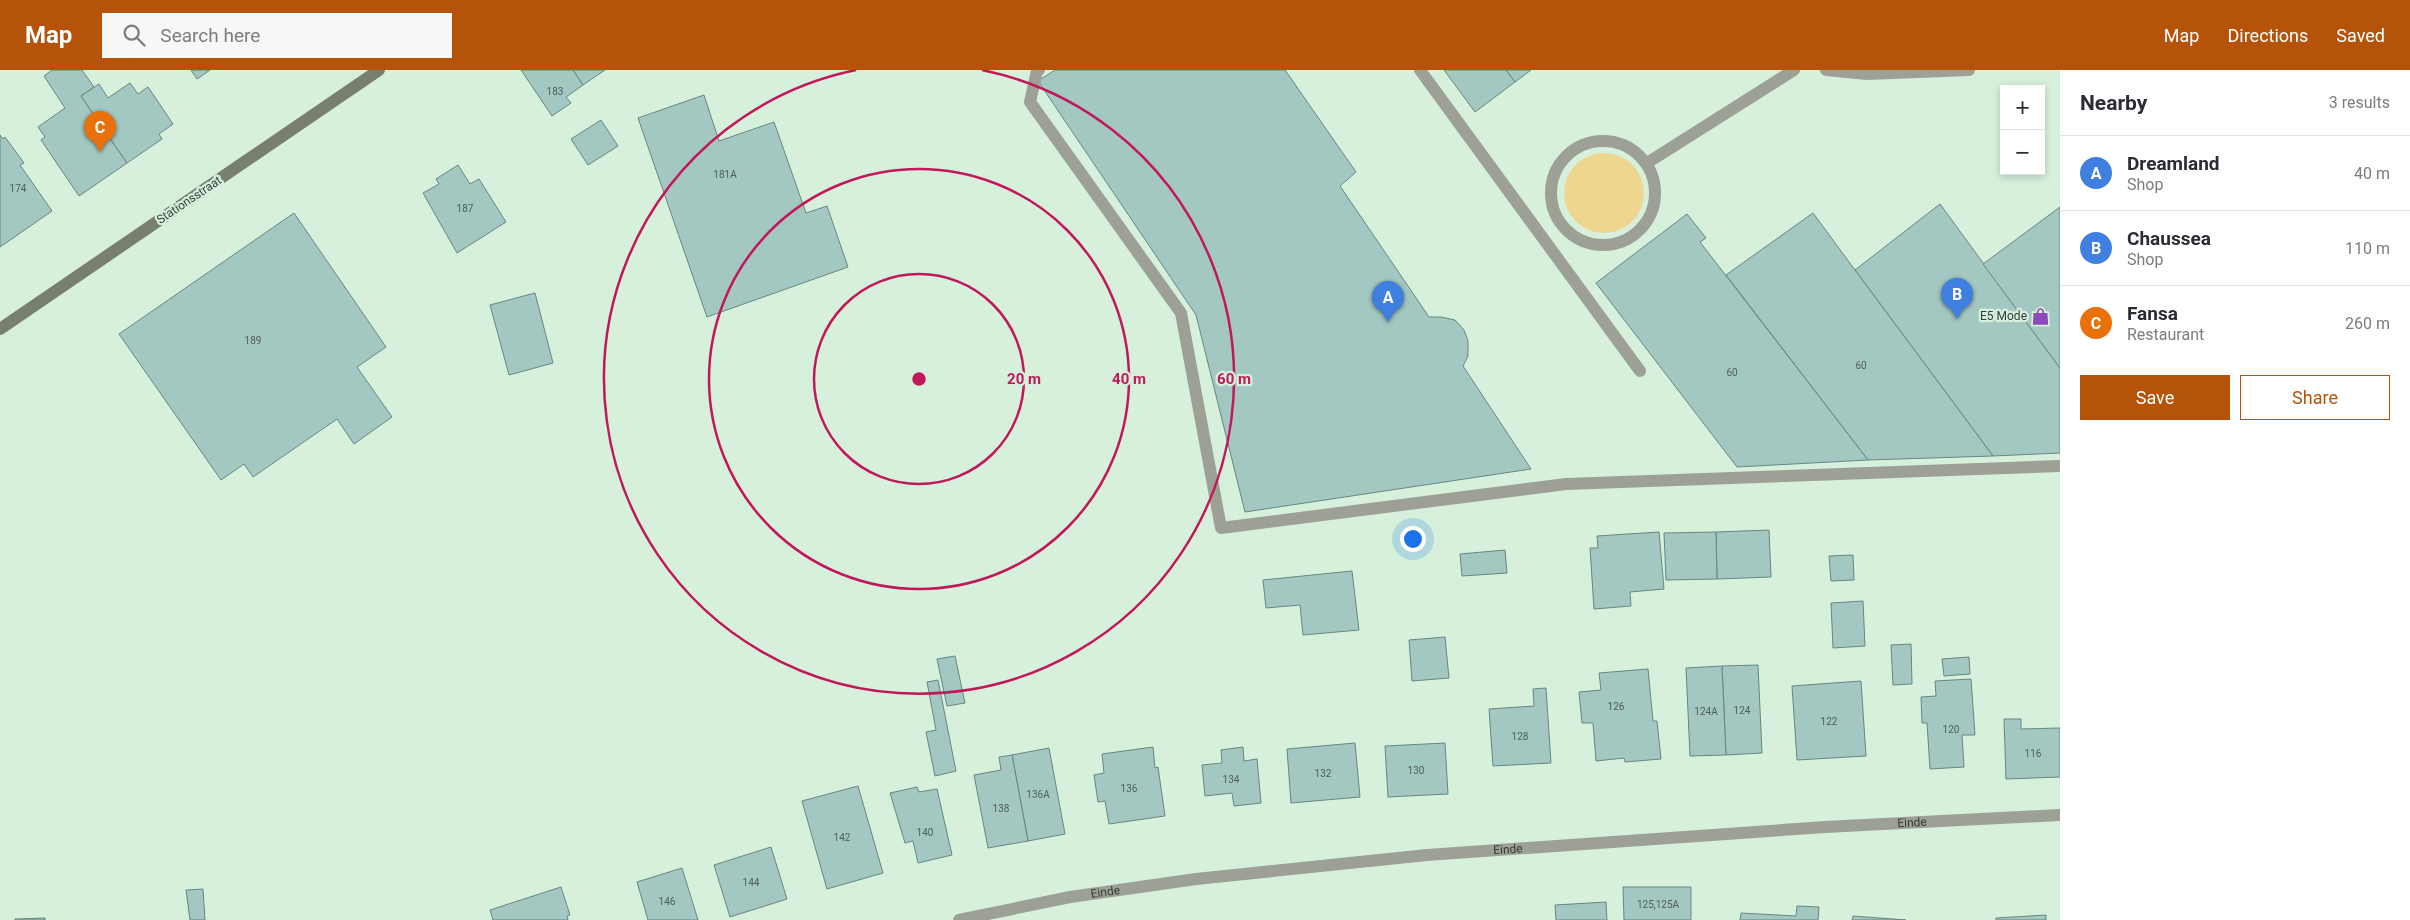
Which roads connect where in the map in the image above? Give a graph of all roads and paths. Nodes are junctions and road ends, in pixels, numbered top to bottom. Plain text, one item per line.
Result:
1 (379, 70) edge
2 (1039, 70) edge
3 (1420, 70) edge
4 (1794, 70) edge
5 (1826, 70) edge
6 (1969, 70) edge
7 (1646, 163) junction
8 (1558, 222) junction
9 (1540, 235) junction
10 (0, 329) edge
11 (1640, 371) dead end
12 (2060, 466) edge
13 (2060, 815) edge
14 (959, 920) edge

1 - 10 main road, Stationsstraat
2 - 12 street
3 - 9 street
4 - 7 street
5 - 6 street
7 - 8 street
7 - 8 street
8 - 9 street
9 - 11 street
13 - 14 street, Einde

